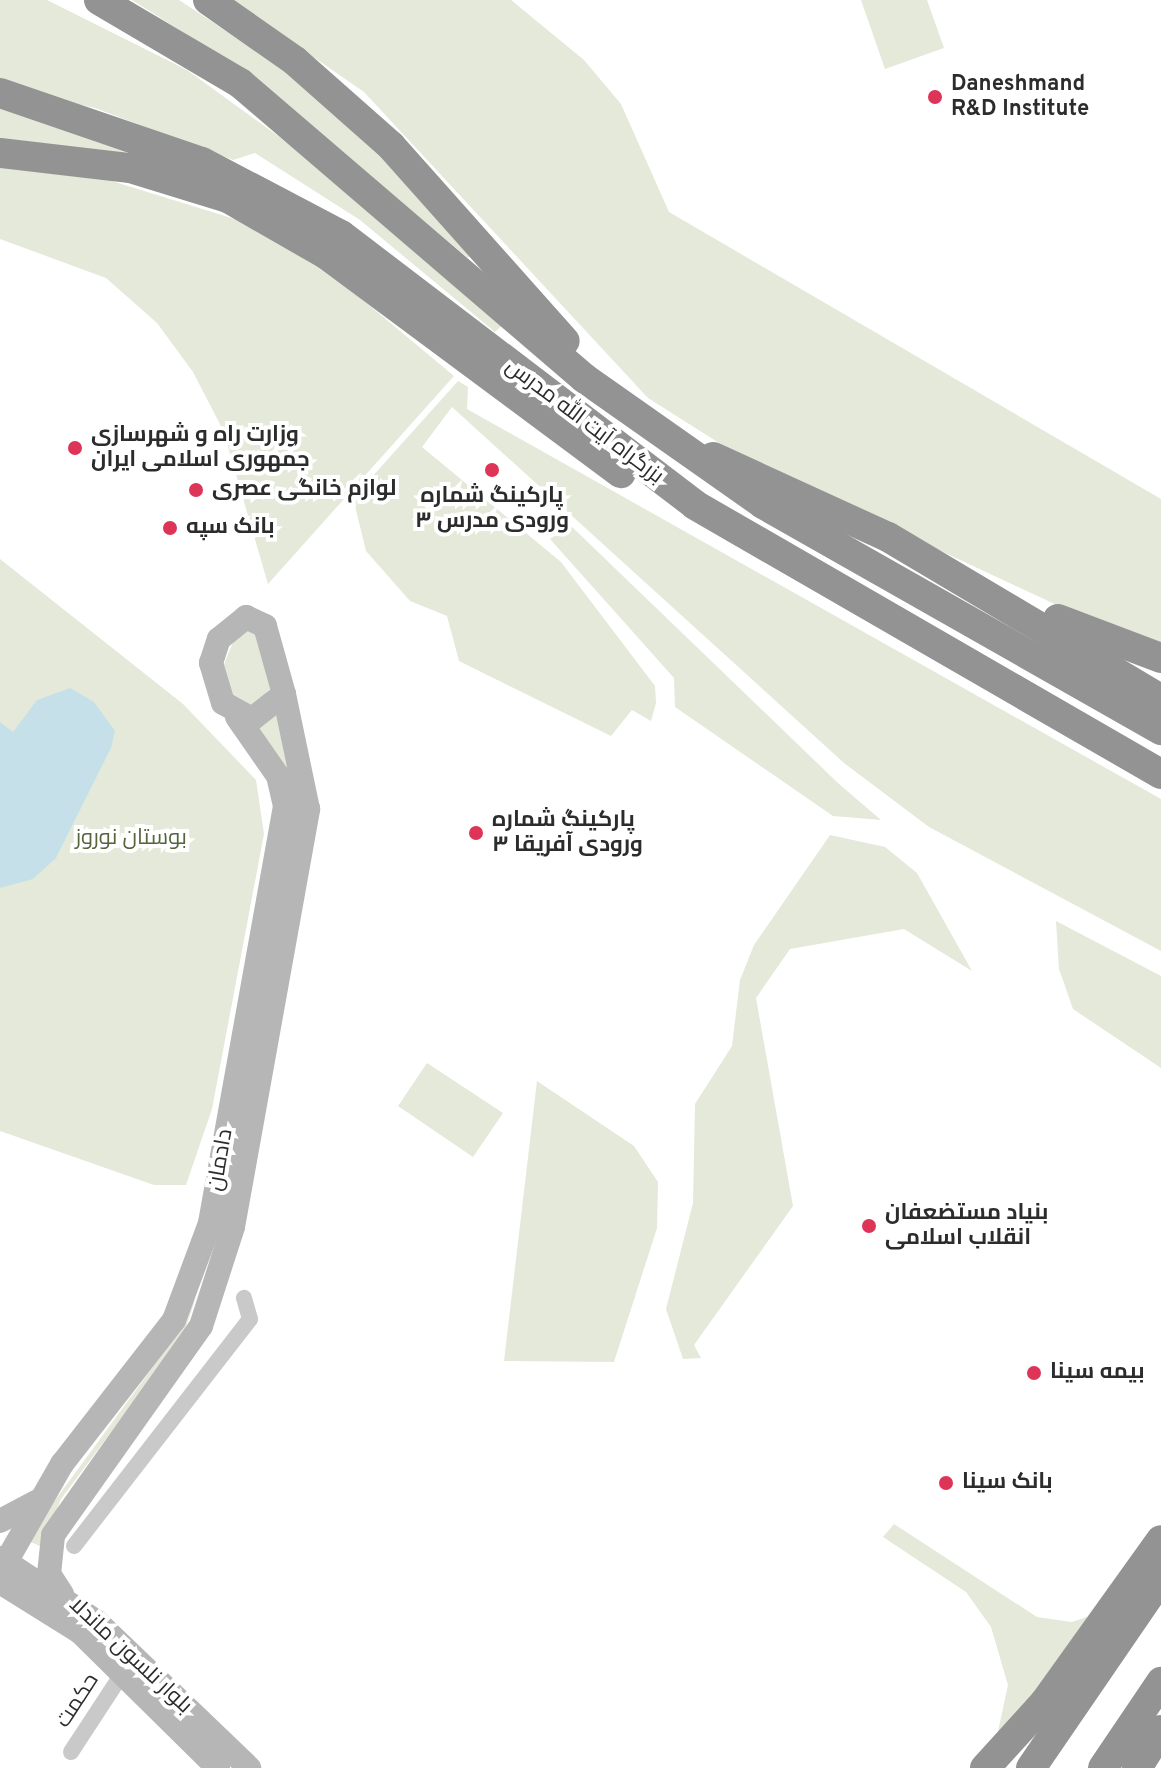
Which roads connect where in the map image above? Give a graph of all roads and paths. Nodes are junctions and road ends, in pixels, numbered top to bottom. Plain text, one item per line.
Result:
1 (99, 0) edge
2 (208, 0) edge
3 (0, 93) edge
4 (0, 153) edge
5 (622, 406) junction
6 (680, 446) junction
7 (695, 505) junction
8 (957, 577) junction
9 (1161, 658) edge
10 (284, 694) junction
11 (1161, 699) edge
12 (237, 717) junction
13 (1161, 730) edge
14 (1151, 768) edge
15 (1161, 784) edge
16 (211, 1258) junction
17 (244, 1298) dead end
18 (38, 1500) junction
19 (0, 1521) edge
20 (1161, 1540) edge
21 (74, 1546) dead end
22 (2, 1567) edge
23 (1161, 1578) edge
24 (62, 1594) junction
25 (1161, 1613) edge
26 (122, 1674) junction
27 (1161, 1682) edge
28 (1066, 1714) junction
29 (1161, 1730) edge
30 (71, 1752) dead end
31 (218, 1768) edge
32 (249, 1768) edge
33 (985, 1768) edge
34 (1020, 1768) edge
35 (1031, 1768) edge
36 (1055, 1768) edge
37 (1103, 1768) edge
38 (1137, 1768) edge

1 - 5 highway, بزرگراه آیت الله مدرس
2 - 5 highway
3 - 7 highway, بزرگراه آیت الله مدرس
4 - 7 highway
5 - 6 highway, بزرگراه آیت الله مدرس
6 - 8 highway
6 - 13 highway, بزرگراه آیت الله مدرس
7 - 14 highway, بزرگراه آیت الله مدرس
8 - 9 highway
8 - 11 highway
10 - 12 street
10 - 12 street
10 - 16 street, دادمان
12 - 16 street, دادمان
14 - 15 highway, بزرگراه آیت الله مدرس
16 - 18 street, دادمان
16 - 24 street, دادمان
17 - 21 street
18 - 19 street
18 - 22 street, دادمان
20 - 33 highway
22 - 24 street, بلوار نلسون ماندلا
22 - 26 street, بلوار نلسون ماندلا
23 - 28 highway
24 - 32 street, بلوار نلسون ماندلا
25 - 36 highway
26 - 30 street, حکمت
26 - 31 street, بلوار نلسون ماندلا
27 - 37 highway
28 - 34 highway
28 - 35 highway
29 - 38 highway

